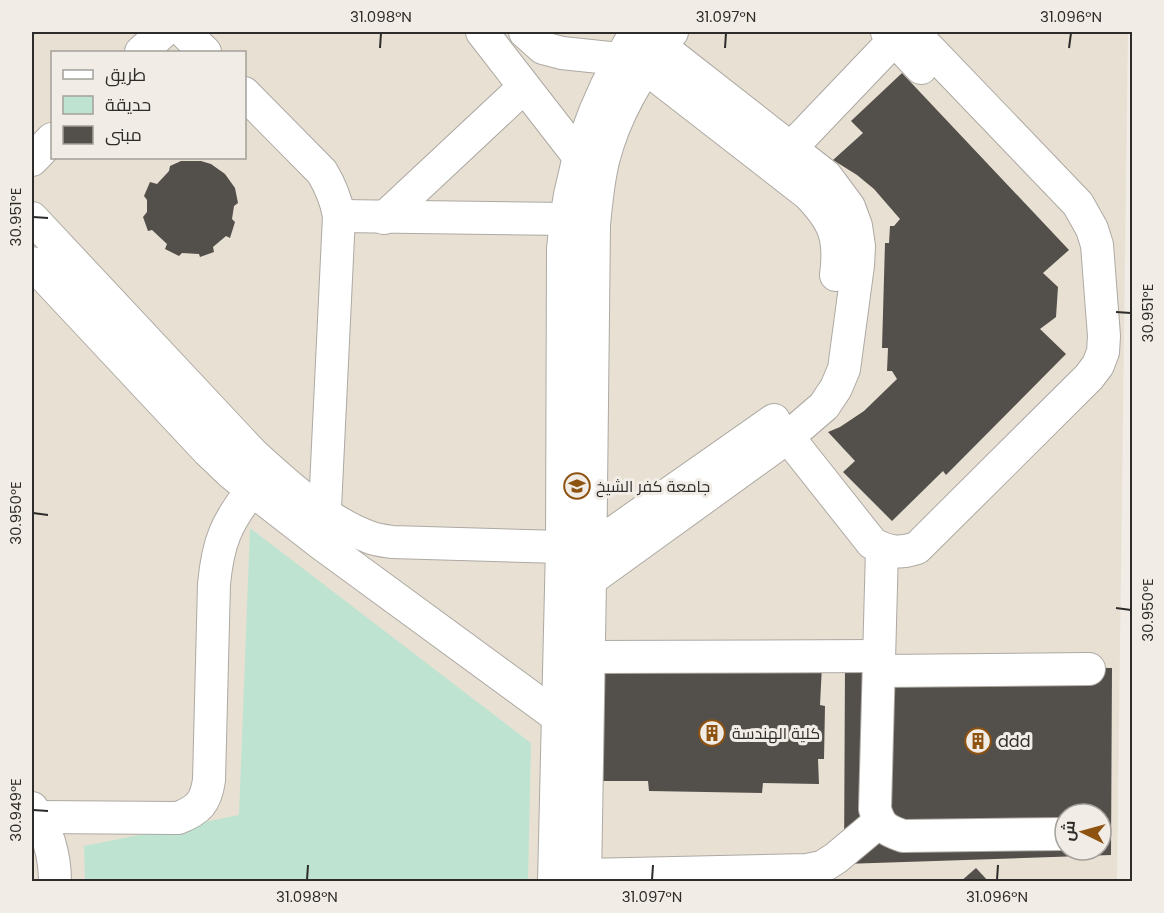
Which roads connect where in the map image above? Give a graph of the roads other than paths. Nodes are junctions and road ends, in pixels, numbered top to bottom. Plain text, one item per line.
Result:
1 (163, 32) edge
2 (184, 32) edge
3 (482, 32) edge
4 (525, 32) edge
5 (898, 34) edge
6 (646, 47) edge
7 (142, 51) edge
8 (204, 51) edge
9 (524, 87) junction
10 (246, 95) edge
11 (51, 140) edge
12 (790, 149) junction
13 (579, 157) junction
14 (32, 160) edge
15 (339, 216) junction
16 (32, 218) edge
17 (384, 218) junction
18 (565, 219) junction
19 (32, 263) edge
20 (788, 436) junction
21 (252, 490) junction
22 (325, 513) junction
23 (323, 545) junction
24 (576, 548) junction
25 (882, 549) junction
26 (590, 580) junction
27 (588, 657) junction
28 (879, 664) junction
29 (1089, 669) dead end
30 (558, 717) junction
31 (35, 813) edge
32 (879, 822) junction
33 (1053, 834) edge
34 (585, 878) edge
35 (55, 882) edge
36 (554, 882) edge

1 - 7 lane
2 - 8 lane
3 - 9 lane
4 - 6 lane
5 - 12 lane
5 - 25 lane
6 - 12 lane
6 - 13 lane
6 - 24 lane
6 - 24 lane
9 - 13 lane
9 - 17 lane
10 - 15 lane
11 - 14 lane
12 - 20 lane
13 - 18 lane
15 - 17 lane
15 - 22 lane
16 - 22 lane
17 - 18 lane
18 - 24 lane
19 - 21 lane
20 - 25 lane
20 - 26 lane
21 - 23 lane
21 - 31 lane
22 - 23 lane
22 - 24 lane
23 - 30 lane
24 - 26 lane
24 - 30 lane
25 - 28 lane
26 - 27 lane
27 - 28 lane
27 - 34 lane
28 - 29 lane
28 - 32 lane
30 - 36 lane
31 - 35 lane
32 - 33 lane
32 - 34 lane

